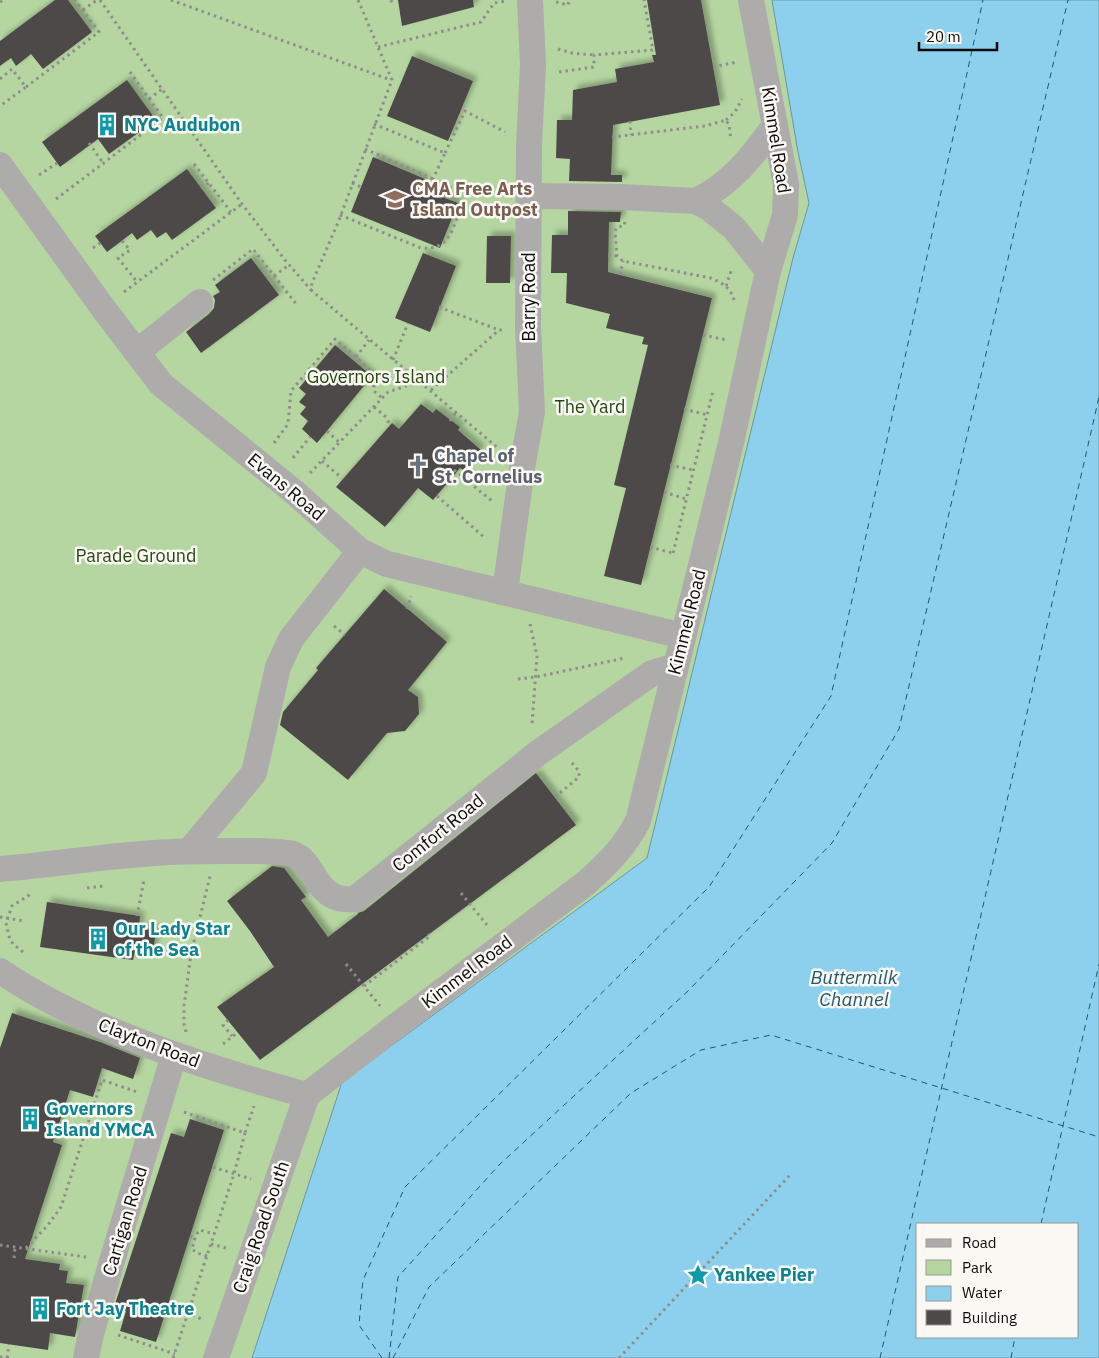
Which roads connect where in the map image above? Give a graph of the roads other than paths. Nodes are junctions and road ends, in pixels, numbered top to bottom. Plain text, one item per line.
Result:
1 (750, 0) edge
2 (542, 1) edge
3 (775, 125) junction
4 (0, 164) edge
5 (529, 196) junction
6 (696, 201) junction
7 (768, 271) junction
8 (200, 302) dead end
9 (137, 352) junction
10 (360, 551) junction
11 (517, 595) junction
12 (684, 636) junction
13 (676, 666) junction
14 (201, 851) junction
15 (0, 869) edge
16 (10, 978) edge
17 (185, 1059) junction
18 (307, 1096) junction
19 (86, 1358) edge
20 (216, 1358) edge

1 - 3 street, Kimmel Road
2 - 5 street, Barry Road
3 - 6 street
3 - 7 street, Kimmel Road
4 - 9 street, Evans Road
5 - 6 street
5 - 11 street, Barry Road
6 - 7 street
7 - 12 street, Kimmel Road
8 - 9 street
9 - 10 street, Evans Road
10 - 11 street, Evans Road
10 - 14 street
11 - 12 street, Evans Road
12 - 13 street, Kimmel Road
13 - 14 street, Comfort Road
13 - 18 street, Kimmel Road
14 - 15 street, Comfort Road
16 - 17 street, Clayton Road
17 - 18 street, Clayton Road
17 - 19 street, Cartigan Road
18 - 20 street, Craig Road South

